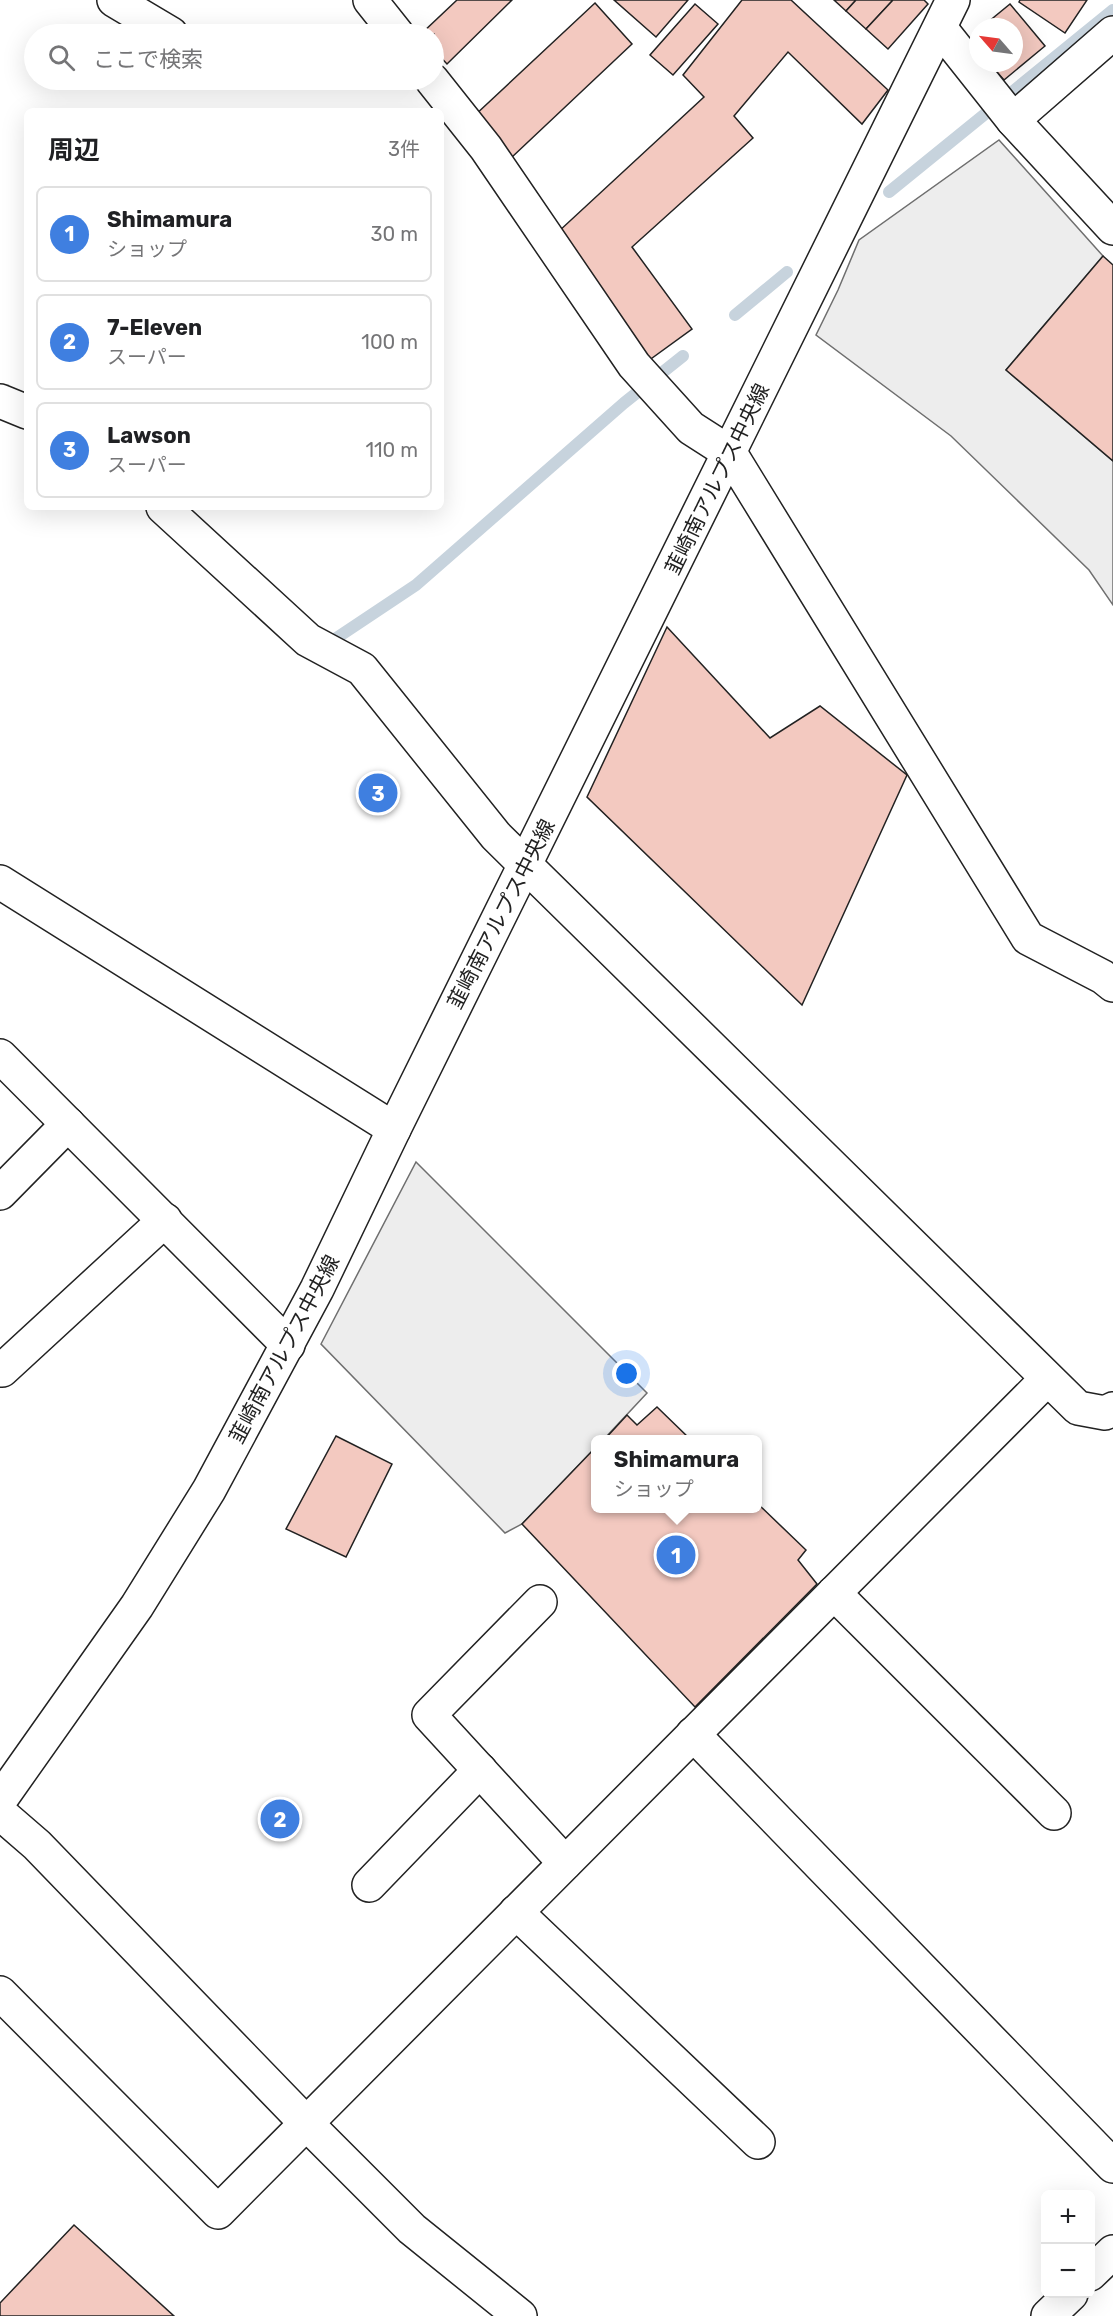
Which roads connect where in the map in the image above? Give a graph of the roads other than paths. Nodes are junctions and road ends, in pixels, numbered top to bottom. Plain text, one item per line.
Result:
1 (114, 0) edge
2 (370, 0) edge
3 (947, 14) edge
4 (154, 24) edge
5 (389, 24) edge
6 (1113, 33) edge
7 (440, 90) edge
8 (1004, 109) junction
9 (1113, 228) edge
10 (0, 401) edge
11 (24, 411) edge
12 (730, 453) junction
13 (166, 510) edge
14 (526, 866) junction
15 (0, 882) edge
16 (1113, 985) edge
17 (0, 1056) edge
18 (68, 1124) junction
19 (394, 1129) junction
20 (0, 1194) edge
21 (165, 1220) junction
22 (288, 1345) junction
23 (0, 1368) edge
24 (1047, 1378) junction
25 (1113, 1409) edge
26 (834, 1593) junction
27 (540, 1602) dead end
28 (693, 1734) junction
29 (480, 1770) junction
30 (0, 1800) edge
31 (0, 1813) edge
32 (1054, 1813) dead end
33 (565, 1863) junction
34 (369, 1885) dead end
35 (516, 1912) junction
36 (0, 1993) edge
37 (306, 2123) junction
38 (758, 2142) dead end
39 (1113, 2166) edge
40 (1113, 2252) edge
41 (1095, 2269) edge
42 (1067, 2298) edge
43 (520, 2316) edge
44 (1048, 2316) edge

1 - 4 street
2 - 5 street
3 - 8 street
3 - 12 street, 韮崎南アルプス中央線
6 - 8 street
7 - 12 street
8 - 9 street
10 - 11 street
12 - 14 street, 韮崎南アルプス中央線
12 - 16 street
13 - 14 street
14 - 19 street, 韮崎南アルプス中央線
14 - 24 street
15 - 19 street
17 - 18 street
18 - 20 street
18 - 21 street
19 - 22 street, 韮崎南アルプス中央線
21 - 22 street
21 - 23 street
22 - 30 street, 韮崎南アルプス中央線
24 - 25 street
24 - 26 street
26 - 28 street
26 - 32 street
27 - 29 street
28 - 33 street
28 - 39 street
29 - 33 street
29 - 34 street
31 - 37 street
33 - 35 street
35 - 37 street
35 - 38 street
36 - 37 street
37 - 43 street
40 - 41 street
42 - 44 street

